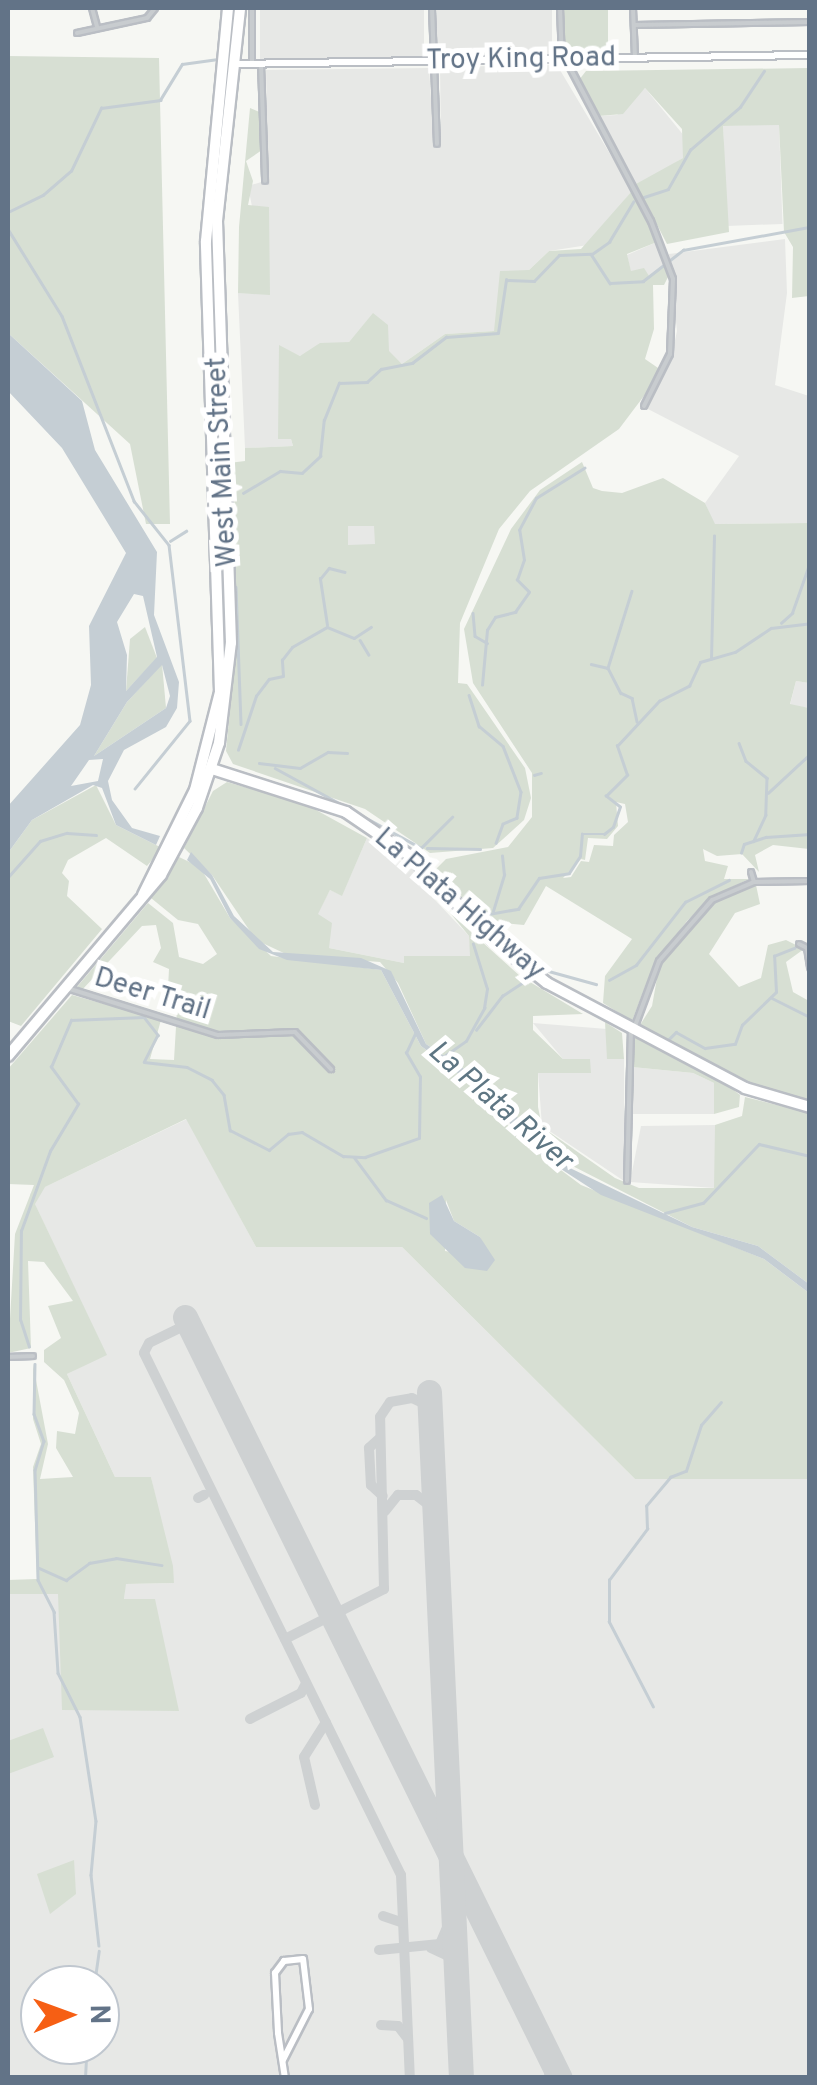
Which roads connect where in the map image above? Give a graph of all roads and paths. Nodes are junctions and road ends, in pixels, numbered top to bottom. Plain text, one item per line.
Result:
1 (92, 8) edge
2 (155, 8) edge
3 (228, 8) edge
4 (240, 8) edge
5 (252, 8) edge
6 (432, 8) edge
7 (560, 8) edge
8 (633, 8) edge
9 (810, 22) edge
10 (634, 25) junction
11 (97, 28) junction
12 (77, 33) dead end
13 (224, 49) junction
14 (810, 55) edge
15 (635, 58) junction
16 (564, 60) junction
17 (434, 62) junction
18 (233, 64) junction
19 (256, 64) junction
20 (218, 94) junction
21 (437, 144) dead end
22 (266, 181) dead end
23 (644, 406) dead end
24 (223, 703) junction
25 (212, 769) junction
26 (267, 783) junction
27 (192, 797) junction
28 (182, 839) junction
29 (751, 872) dead end
30 (789, 881) junction
31 (810, 881) edge
32 (754, 882) junction
33 (789, 892) dead end
34 (142, 896) junction
35 (799, 944) dead end
36 (810, 968) edge
37 (66, 986) junction
38 (632, 1029) junction
39 (8, 1056) edge
40 (331, 1069) dead end
41 (810, 1107) edge
42 (627, 1181) dead end
43 (33, 1356) dead end
44 (8, 1357) edge
45 (293, 2031) junction
46 (278, 2033) junction
47 (283, 2060) junction
48 (285, 2078) edge

1 - 11 street
2 - 11 street
3 - 13 highway, West Main Street
4 - 18 highway, West Main Street
5 - 19 street
6 - 17 street
7 - 16 street
8 - 10 street
9 - 10 street
10 - 15 street
11 - 12 street
13 - 18 highway
13 - 20 highway, West Main Street
14 - 15 main road, Troy King Road
15 - 16 main road, Troy King Road
16 - 17 main road, Troy King Road
16 - 23 street
17 - 19 main road, Troy King Road
17 - 21 street
18 - 19 main road, Troy King Road
18 - 20 highway
18 - 24 highway, West Main Street
19 - 22 street
20 - 24 highway, West Main Street
24 - 25 highway, West Main Street
24 - 26 highway
24 - 27 highway, West Main Street
25 - 26 highway, La Plata Highway
25 - 27 highway
25 - 28 highway, West Main Street
26 - 28 highway
26 - 38 highway, La Plata Highway
27 - 34 highway, West Main Street
28 - 34 highway, West Main Street
29 - 32 street
30 - 31 street
30 - 32 street
30 - 33 street
32 - 38 street
34 - 37 highway, West Main Street
35 - 36 street
37 - 39 highway, West Main Street
37 - 40 street, Deer Trail
38 - 41 highway, La Plata Highway
38 - 42 street
43 - 44 street
45 - 46 main road
45 - 46 main road
45 - 47 main road
46 - 47 main road
47 - 48 main road

